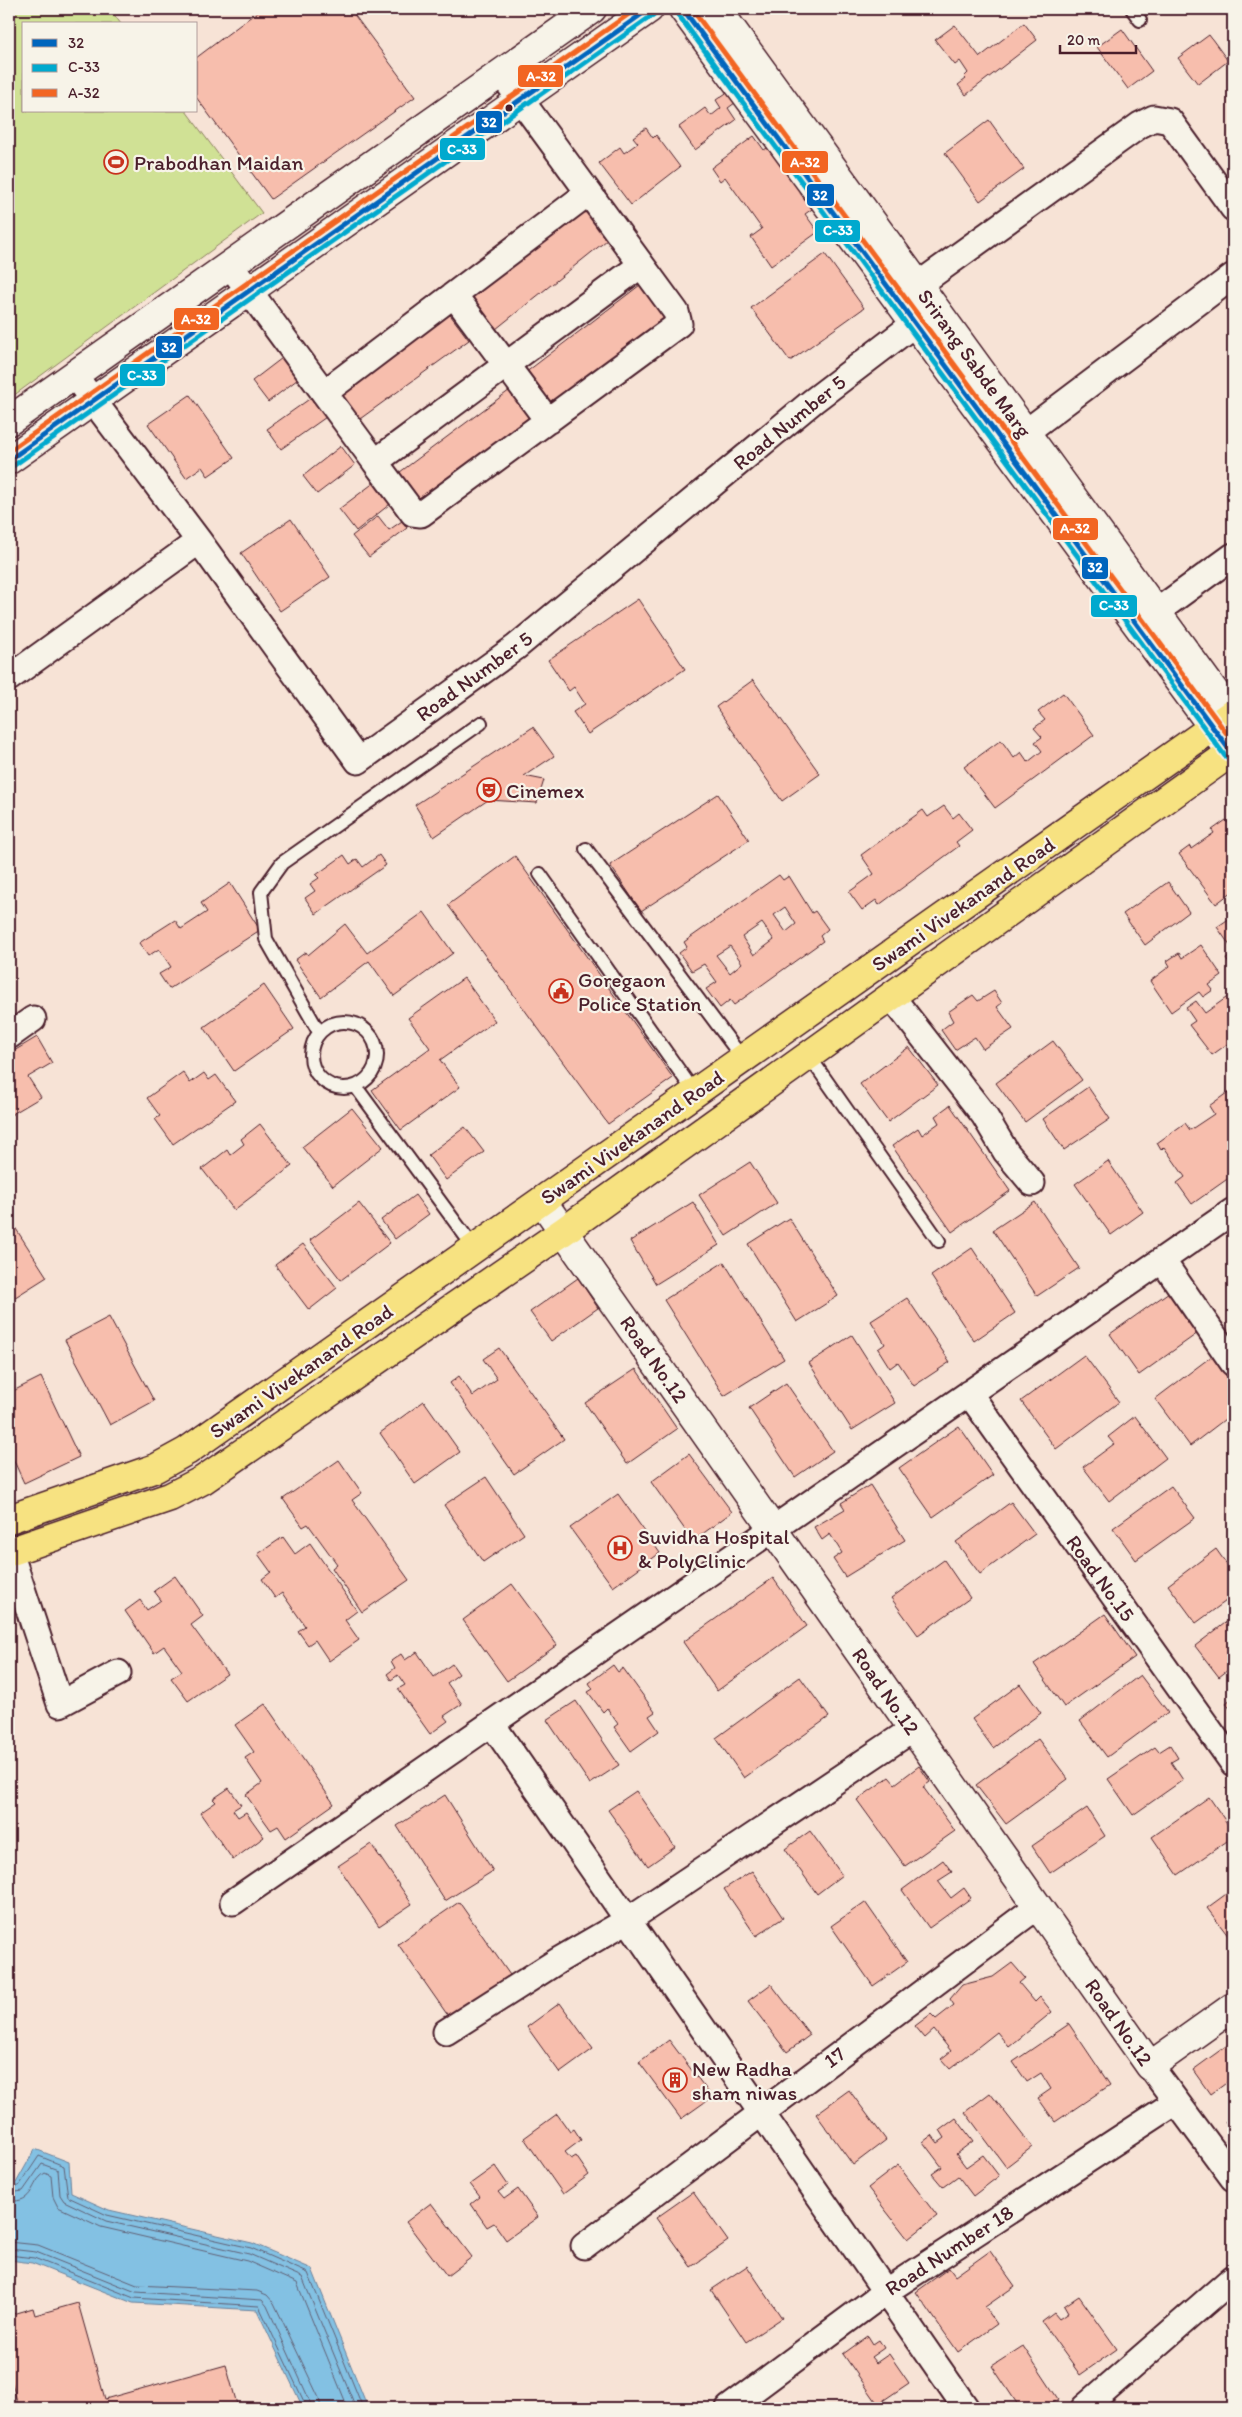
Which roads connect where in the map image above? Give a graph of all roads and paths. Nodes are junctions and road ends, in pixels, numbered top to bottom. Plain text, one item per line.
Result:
1 (593, 9) edge
2 (649, 9) edge
3 (683, 9) edge
4 (717, 9) edge
5 (1132, 9) edge
6 (1140, 20) dead end
7 (612, 35) junction
8 (501, 73) junction
9 (520, 100) junction
10 (588, 193) junction
11 (1233, 208) edge
12 (308, 210) junction
13 (326, 235) junction
14 (230, 265) junction
15 (641, 265) junction
16 (1233, 276) edge
17 (918, 285) junction
18 (248, 291) junction
19 (454, 295) junction
20 (925, 316) junction
21 (507, 365) junction
22 (74, 375) junction
23 (324, 394) junction
24 (92, 401) junction
25 (9, 421) edge
26 (548, 421) junction
27 (1026, 432) junction
28 (9, 460) edge
29 (375, 462) junction
30 (199, 541) junction
31 (1233, 556) edge
32 (1156, 612) junction
33 (9, 678) edge
34 (1228, 718) edge
35 (481, 723) dead end
36 (1232, 752) edge
37 (586, 849) dead end
38 (540, 874) dead end
39 (891, 996) junction
40 (33, 1019) dead end
41 (319, 1032) junction
42 (9, 1036) edge
43 (809, 1056) junction
44 (743, 1059) junction
45 (356, 1087) junction
46 (695, 1093) junction
47 (1032, 1183) dead end
48 (542, 1201) junction
49 (1233, 1211) edge
50 (564, 1231) junction
51 (939, 1241) dead end
52 (475, 1249) junction
53 (1162, 1260) junction
54 (1233, 1363) edge
55 (969, 1394) junction
56 (59, 1501) junction
57 (9, 1519) edge
58 (773, 1529) junction
59 (69, 1532) junction
60 (9, 1552) edge
61 (118, 1672) dead end
62 (492, 1724) junction
63 (913, 1729) junction
64 (1233, 1762) edge
65 (234, 1902) dead end
66 (1038, 1906) junction
67 (628, 1920) junction
68 (1233, 2007) edge
69 (446, 2032) dead end
70 (1150, 2066) junction
71 (1176, 2102) junction
72 (760, 2112) junction
73 (1233, 2178) edge
74 (584, 2246) dead end
75 (1233, 2278) edge
76 (885, 2292) junction
77 (729, 2408) edge
78 (966, 2408) edge
79 (1084, 2408) edge

1 - 7 street
1 - 8 street
2 - 7 street
3 - 20 street, Srirang Sabde Marg
4 - 17 street, Srirang Sabde Marg
5 - 6 lane
7 - 9 street
8 - 9 street
8 - 12 street
9 - 10 street
9 - 13 street
10 - 15 street
10 - 19 street
11 - 17 street
12 - 13 street
12 - 14 street
13 - 18 street
14 - 18 street
14 - 22 street
15 - 21 street
15 - 26 street
16 - 27 street
17 - 20 street, Srirang Sabde Marg
18 - 23 street
18 - 24 street
19 - 21 street
19 - 23 street
20 - 27 street, Srirang Sabde Marg
20 - 30 street, Road Number 5
20 - 34 street, Srirang Sabde Marg
21 - 26 street
21 - 29 street
22 - 24 street, Road Number 5
22 - 25 street
23 - 29 street
24 - 28 street
24 - 30 street, Road Number 5
26 - 29 street
27 - 32 street, Srirang Sabde Marg
30 - 33 street
31 - 32 street
32 - 34 street, Srirang Sabde Marg
34 - 36 street, Srirang Sabde Marg
34 - 44 main road, Swami Vivekanand Road
35 - 41 lane
36 - 39 main road, Swami Vivekanand Road
37 - 44 lane
38 - 46 lane
39 - 43 main road, Swami Vivekanand Road
39 - 47 street
40 - 42 street
41 - 45 lane
41 - 45 lane
43 - 50 main road, Swami Vivekanand Road
43 - 51 lane
44 - 46 main road, Swami Vivekanand Road
45 - 52 lane
46 - 48 main road, Swami Vivekanand Road
48 - 50 street, Road No.12
48 - 52 main road, Swami Vivekanand Road
49 - 53 street
50 - 58 street, Road No.12
50 - 59 main road, Swami Vivekanand Road
52 - 56 main road, Swami Vivekanand Road
53 - 54 street
53 - 55 street
55 - 58 street
55 - 64 street, Road No.15
56 - 57 main road, Swami Vivekanand Road
56 - 59 main road
58 - 62 street
58 - 63 street, Road No.12
59 - 60 main road, Swami Vivekanand Road
60 - 61 street
62 - 65 street
62 - 67 street
63 - 66 street, Road No.12
63 - 67 street
66 - 70 street, Road No.12
66 - 72 street, 17
67 - 69 street
67 - 72 street
68 - 70 street
70 - 71 street, Road No.12
71 - 73 street, Road No.12
71 - 76 street, Road Number 18
72 - 74 street, 17
72 - 76 street
75 - 79 street
76 - 77 street, Road Number 18
76 - 78 street

